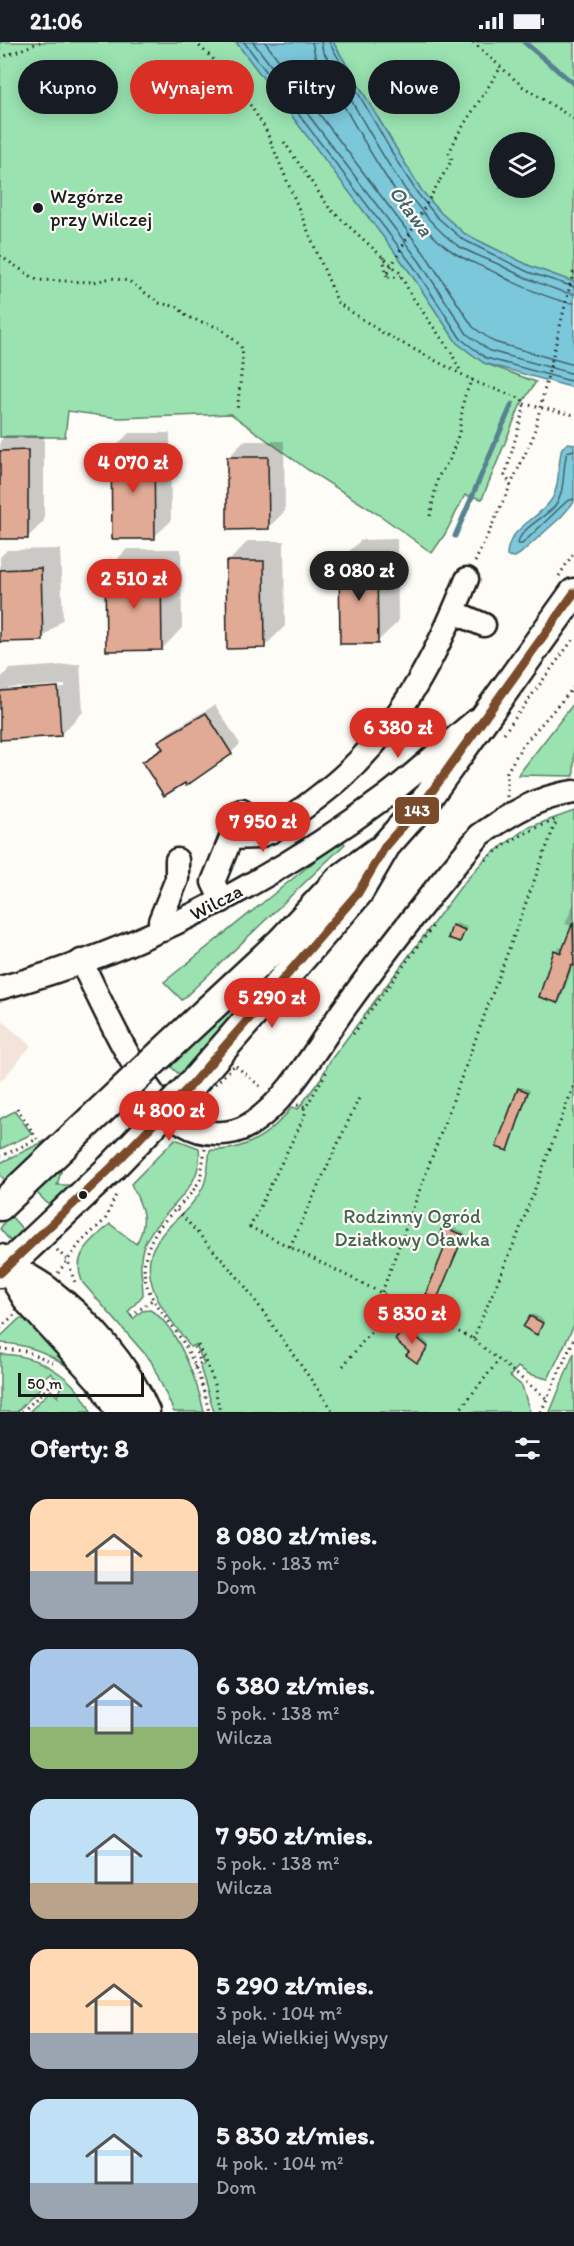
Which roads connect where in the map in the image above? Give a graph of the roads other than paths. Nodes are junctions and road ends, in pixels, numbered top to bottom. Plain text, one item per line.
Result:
1 (467, 579) road end
2 (565, 586) edge
3 (454, 612) junction
4 (484, 625) dead end
5 (493, 706) junction
6 (574, 792) edge
7 (242, 811) dead end
8 (231, 838) junction
9 (386, 845) junction
10 (177, 860) dead end
11 (222, 902) junction
12 (162, 930) junction
13 (81, 961) junction
14 (0, 988) edge
15 (0, 1206) edge
16 (2, 1266) edge
17 (120, 1412) edge
18 (145, 1412) edge

1 - 3 street
2 - 5 main road
3 - 4 street
3 - 8 street
5 - 9 main road
5 - 11 street, Wilcza
6 - 13 street
7 - 8 street
8 - 11 street
9 - 15 main road, bridge
9 - 16 main road, bridge
10 - 12 street
11 - 12 street, Wilcza
12 - 13 street, Wilcza
13 - 14 street, Wilcza
16 - 17 main road
16 - 18 main road

